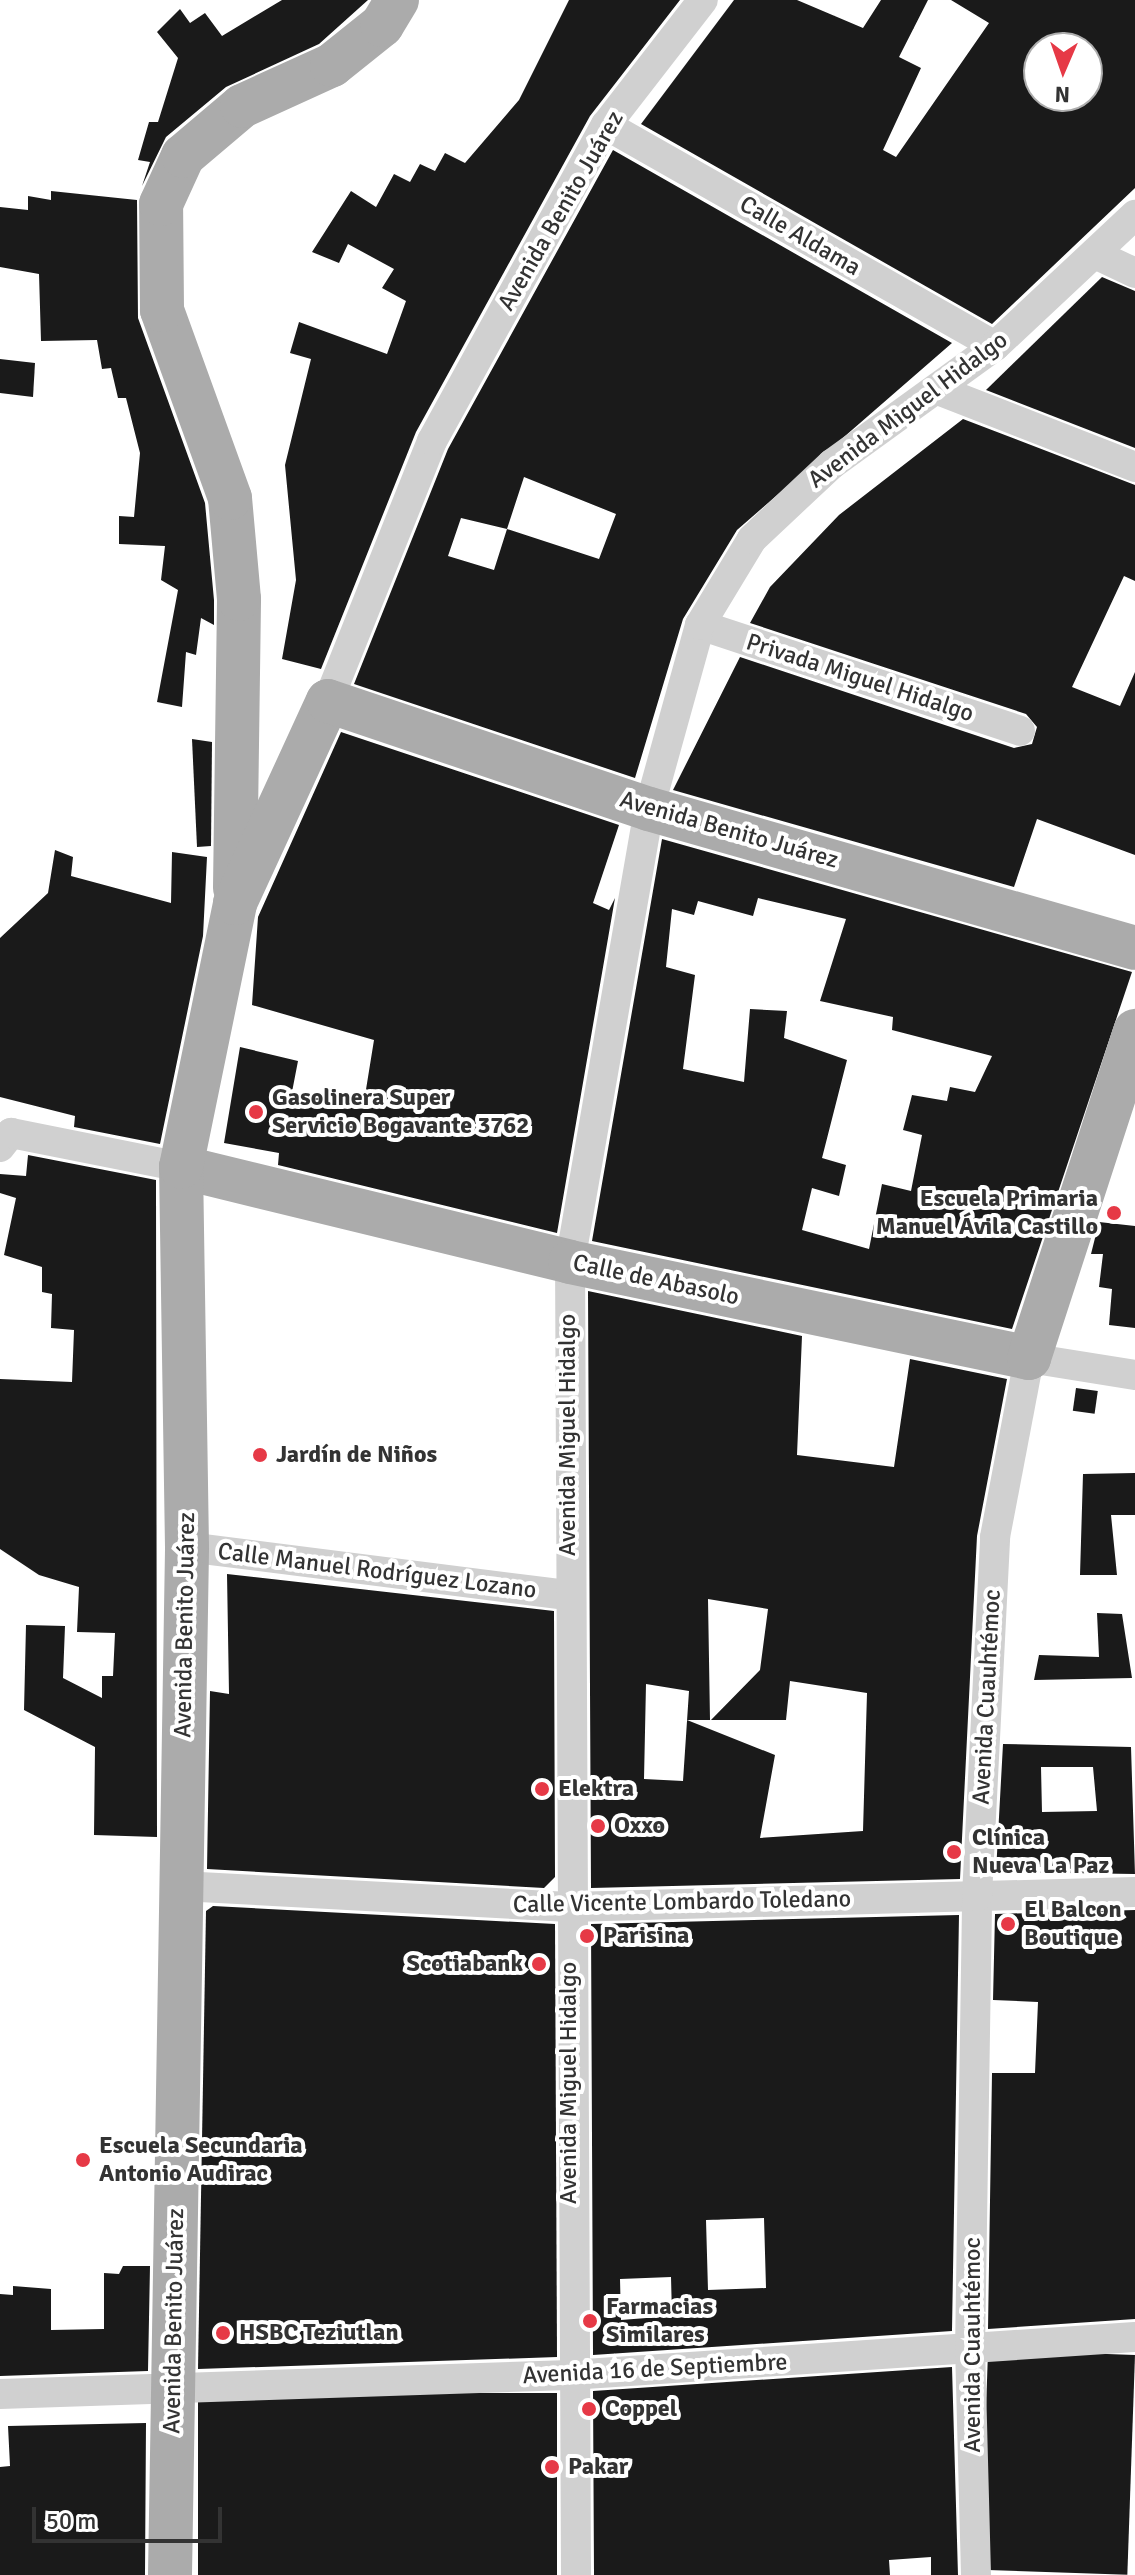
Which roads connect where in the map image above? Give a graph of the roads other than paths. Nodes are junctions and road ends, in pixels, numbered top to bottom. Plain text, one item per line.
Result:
1 (397, 0) edge
2 (703, 0) edge
3 (606, 125) junction
4 (1135, 215) edge
5 (1099, 252) junction
6 (1135, 266) edge
7 (1135, 273) edge
8 (995, 346) junction
9 (938, 390) junction
10 (1135, 467) edge
11 (700, 625) junction
12 (328, 701) junction
13 (1020, 731) dead end
14 (649, 809) junction
15 (235, 903) junction
16 (1135, 948) edge
17 (1135, 1031) edge
18 (0, 1147) edge
19 (181, 1167) junction
20 (570, 1262) junction
21 (1029, 1358) junction
22 (1135, 1375) edge
23 (187, 1547) junction
24 (567, 1595) junction
25 (181, 1886) junction
26 (1135, 1892) edge
27 (977, 1896) junction
28 (569, 1907) junction
29 (1135, 2337) edge
30 (970, 2351) junction
31 (570, 2375) junction
32 (173, 2383) junction
33 (0, 2394) edge
34 (170, 2575) edge
35 (576, 2575) edge
36 (976, 2575) edge

1 - 15 main road
2 - 3 street, Avenida Benito Juárez
3 - 8 street, Calle Aldama
3 - 12 street, Avenida Benito Juárez
4 - 5 street, Avenida Miguel Hidalgo
5 - 6 street
5 - 7 street
5 - 8 street, Avenida Miguel Hidalgo
8 - 9 street, Avenida Miguel Hidalgo
9 - 10 street
9 - 11 street, Avenida Miguel Hidalgo
11 - 13 street, Privada Miguel Hidalgo
11 - 14 street, Avenida Miguel Hidalgo
12 - 14 main road, Avenida Benito Juárez
12 - 15 main road, Avenida Benito Juárez
14 - 16 main road, Avenida Benito Juárez
14 - 20 street, Avenida Miguel Hidalgo
15 - 19 main road, Avenida Benito Juárez
17 - 21 main road, Avenida Cuauhtémoc
18 - 19 street
19 - 20 main road, Calle de Abasolo
19 - 23 main road, Avenida Benito Juárez
20 - 21 main road, Calle de Abasolo
20 - 24 street, Avenida Miguel Hidalgo
21 - 22 street, Calle de Abasolo
21 - 27 street, Avenida Cuauhtémoc
23 - 24 street, Calle Manuel Rodríguez Lozano
23 - 25 main road, Avenida Benito Juárez
24 - 28 street, Avenida Miguel Hidalgo
25 - 28 street, Calle Vicente Lombardo Toledano
25 - 32 main road, Avenida Benito Juárez
26 - 27 street, Calle Vicente Lombardo Toledano
27 - 28 street, Calle Vicente Lombardo Toledano
27 - 30 street, Avenida Cuauhtémoc
28 - 31 street, Avenida Miguel Hidalgo
29 - 30 street, Avenida 16 de Septiembre
30 - 31 street, Avenida 16 de Septiembre
30 - 36 street, Avenida Cuauhtémoc
31 - 32 street, Avenida 16 de Septiembre
31 - 35 street, Avenida Miguel Hidalgo
32 - 33 street, Avenida 16 de Septiembre
32 - 34 main road, Avenida Benito Juárez

